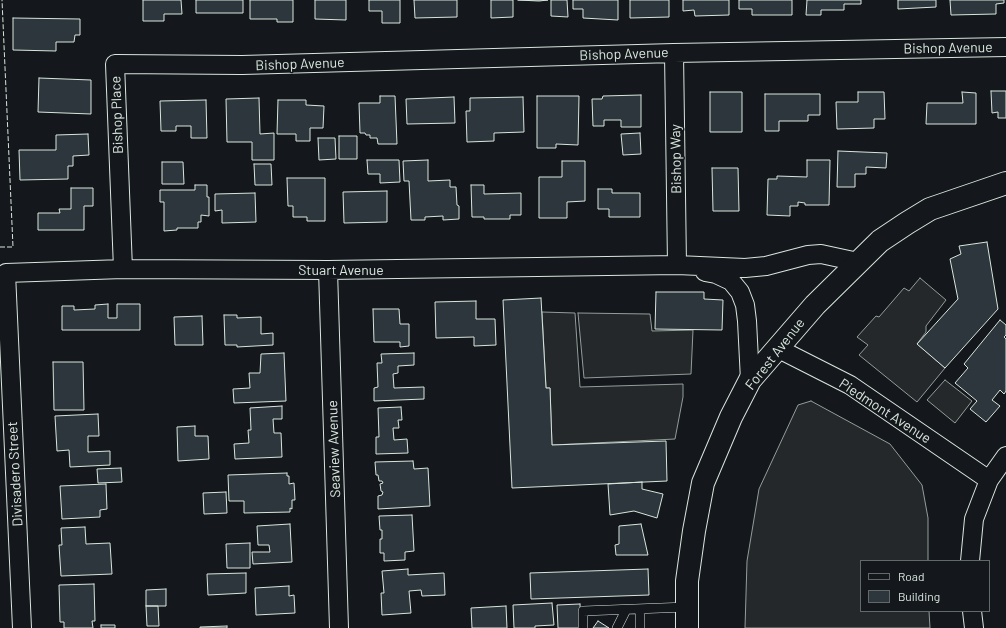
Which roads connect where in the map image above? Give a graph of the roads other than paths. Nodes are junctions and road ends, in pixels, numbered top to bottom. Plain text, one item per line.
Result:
1 (1006, 47) edge
2 (674, 53) junction
3 (242, 65) joint
4 (1006, 182) edge
5 (858, 262) junction
6 (677, 265) junction
7 (123, 269) junction
8 (328, 270) junction
9 (6, 273) joint
10 (777, 348) junction
11 (750, 380) junction
12 (1006, 456) edge
13 (989, 480) junction
14 (970, 560) edge
15 (640, 609) junction
16 (626, 610) junction
17 (972, 612) edge
18 (687, 618) edge
19 (22, 628) edge
20 (339, 628) edge
21 (583, 628) edge
22 (617, 628) edge
23 (640, 628) edge
24 (974, 628) edge

1 - 2 street, Bishop Avenue
2 - 3 street, Bishop Avenue
2 - 6 street, Bishop Way
3 - 7 street, Bishop Place
4 - 5 main road, Forest Avenue
5 - 6 street, Stuart Avenue
5 - 10 main road, Forest Avenue
6 - 8 street, Stuart Avenue
6 - 11 street, Stuart Avenue
7 - 8 street, Stuart Avenue
7 - 9 street, Stuart Avenue
8 - 20 street, Seaview Avenue
9 - 19 street, Divisadero Street
10 - 11 main road, Forest Avenue
10 - 13 street, Piedmont Avenue
11 - 18 main road, Forest Avenue
12 - 13 street
13 - 14 street
15 - 16 lane
15 - 18 lane
15 - 23 lane
16 - 21 lane
16 - 22 lane
17 - 24 street

